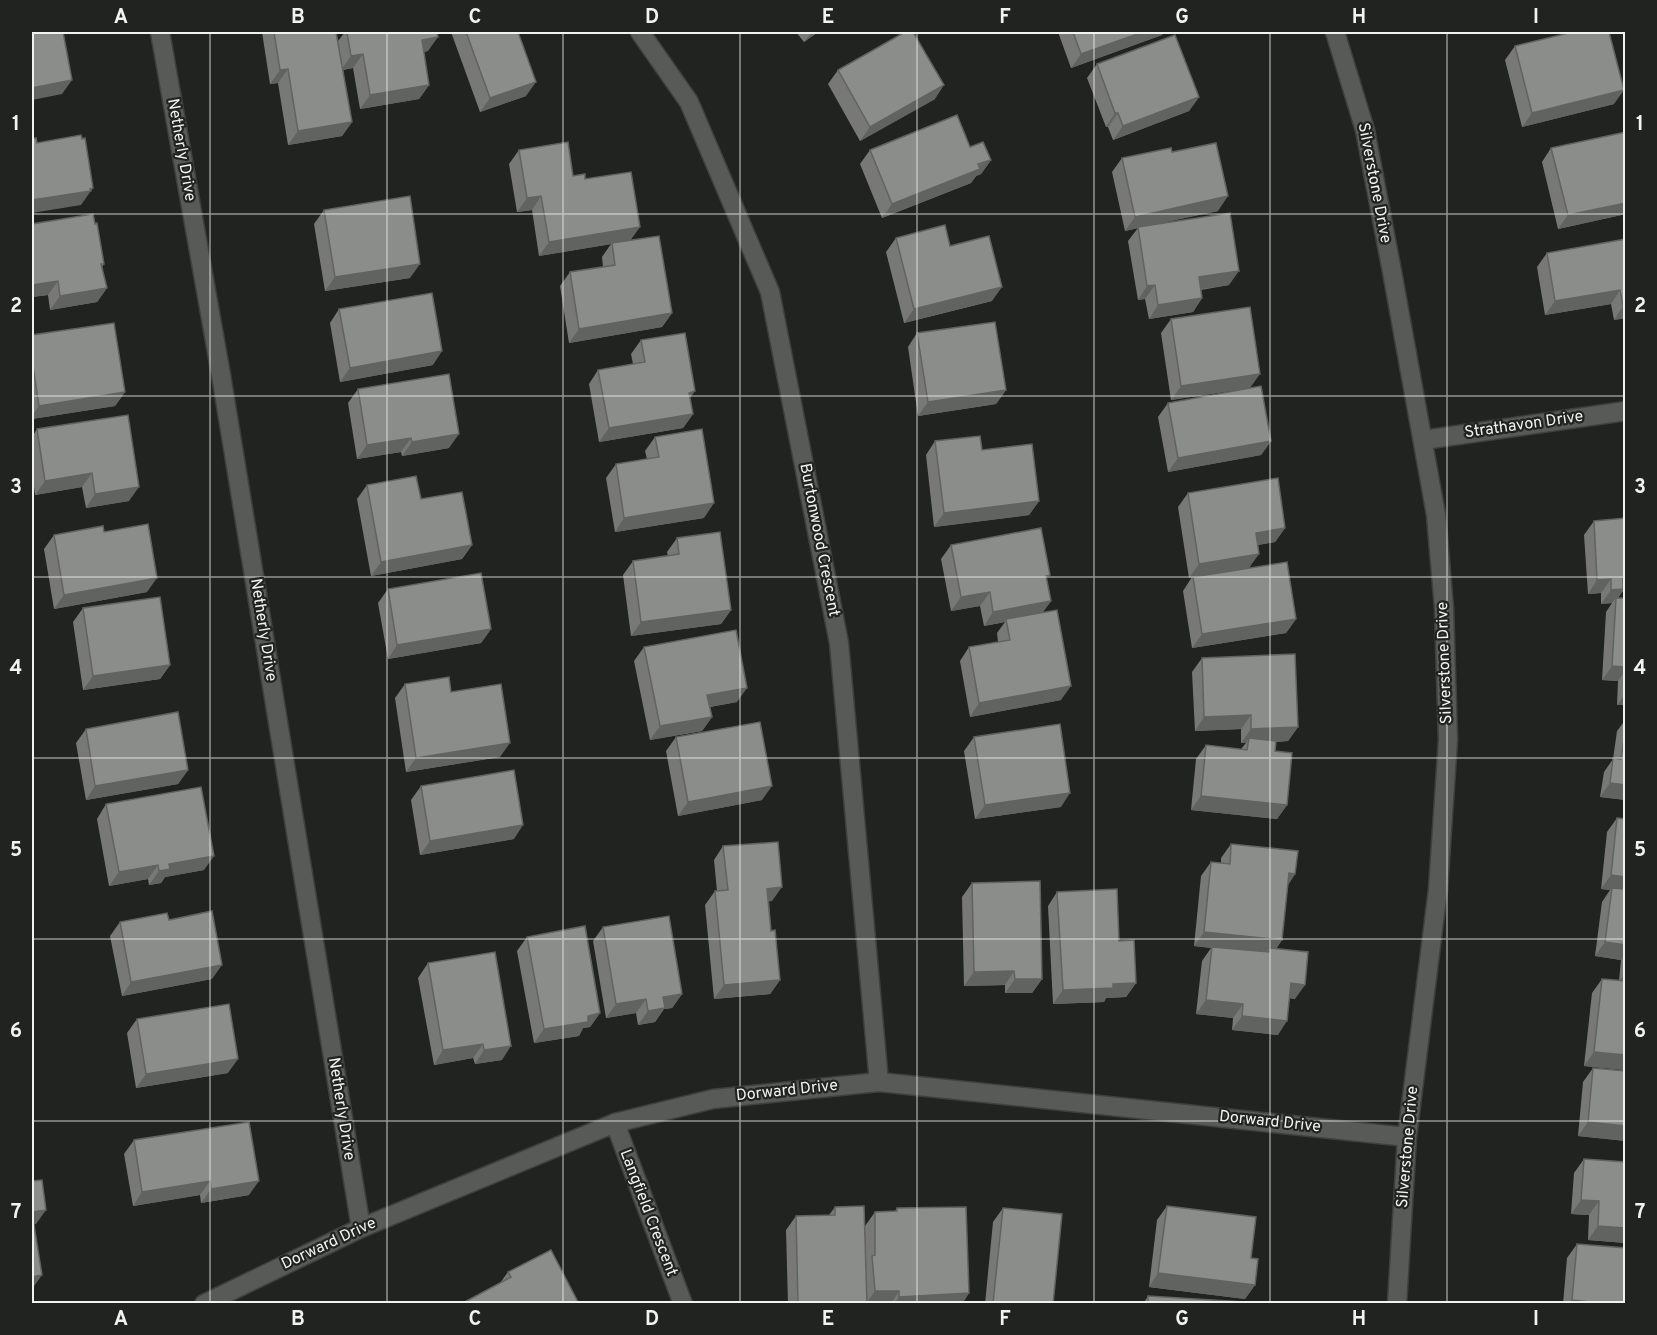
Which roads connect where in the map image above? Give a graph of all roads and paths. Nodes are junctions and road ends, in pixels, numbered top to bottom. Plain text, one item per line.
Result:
1 (160, 32) edge
2 (640, 32) edge
3 (1335, 32) edge
4 (1626, 411) edge
5 (1423, 440) junction
6 (879, 1082) junction
7 (615, 1123) junction
8 (1407, 1137) junction
9 (361, 1228) junction
10 (204, 1304) edge
11 (683, 1304) edge
12 (1397, 1304) edge

1 - 9 street, Netherly Drive
2 - 6 street, Burtonwood Crescent
3 - 5 street, Silverstone Drive
4 - 5 street, Strathavon Drive
5 - 8 street, Silverstone Drive
6 - 7 street, Dorward Drive
6 - 8 street, Dorward Drive
7 - 9 street, Dorward Drive
7 - 11 street, Langfield Crescent
8 - 12 street, Silverstone Drive
9 - 10 street, Dorward Drive

